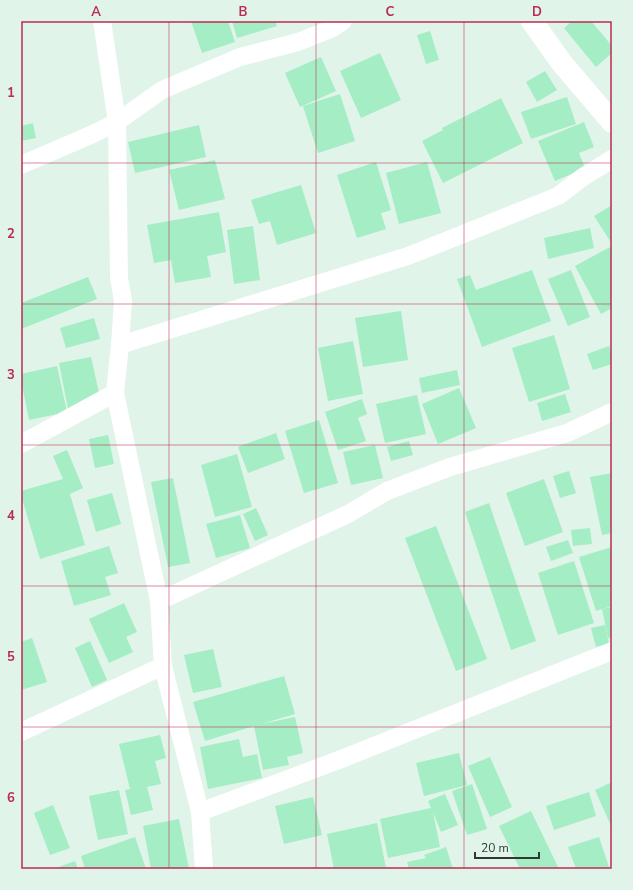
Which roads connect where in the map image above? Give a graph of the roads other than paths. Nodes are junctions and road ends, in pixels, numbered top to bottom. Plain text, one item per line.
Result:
1 (102, 21) edge
2 (343, 21) edge
3 (532, 21) edge
4 (117, 122) junction
5 (612, 122) edge
6 (612, 160) edge
7 (21, 165) edge
8 (120, 345) junction
9 (115, 393) junction
10 (612, 412) edge
11 (21, 444) edge
12 (159, 601) junction
13 (612, 651) edge
14 (163, 666) junction
15 (21, 732) edge
16 (200, 812) junction
17 (204, 869) edge

1 - 4 street
2 - 4 street
3 - 5 street
4 - 7 street
4 - 8 street
6 - 8 street
8 - 9 street
9 - 11 street
9 - 12 street
10 - 12 street
12 - 14 street
13 - 16 street
14 - 15 street
14 - 16 street
16 - 17 street

